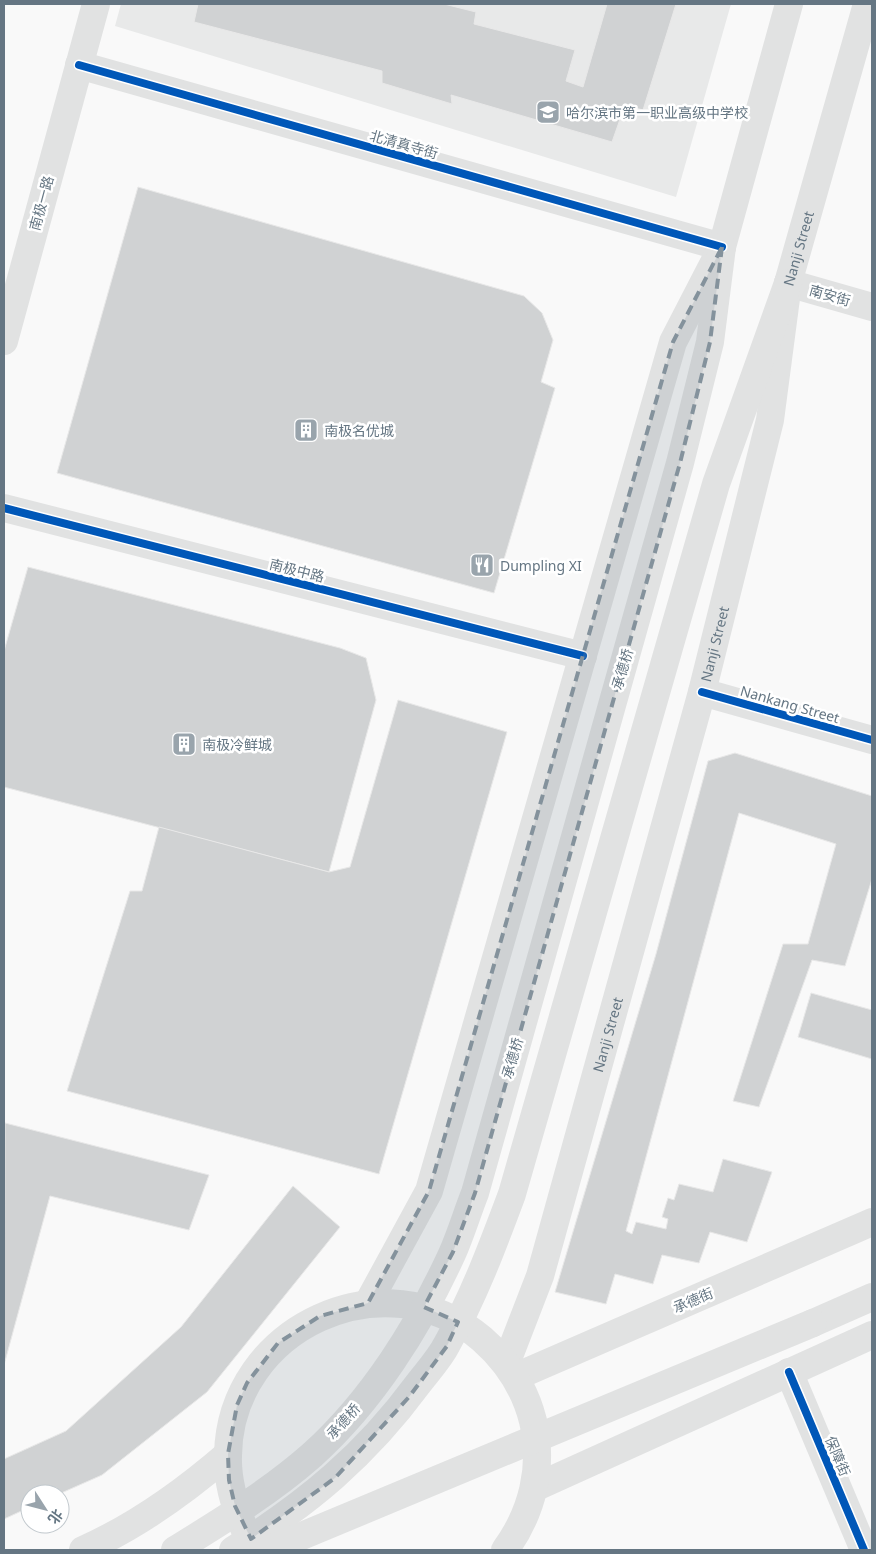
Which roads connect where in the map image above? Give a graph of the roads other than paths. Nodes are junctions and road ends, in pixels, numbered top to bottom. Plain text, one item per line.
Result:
1 (96, 4) edge
2 (789, 4) edge
3 (867, 4) edge
4 (79, 65) junction
5 (722, 247) junction
6 (788, 282) junction
7 (872, 307) edge
8 (4, 341) edge
9 (4, 508) edge
10 (583, 656) junction
11 (702, 692) junction
12 (872, 740) edge
13 (872, 1222) edge
14 (872, 1297) edge
15 (368, 1304) junction
16 (872, 1335) edge
17 (510, 1370) junction
18 (789, 1372) junction
19 (228, 1454) junction
20 (534, 1488) junction
21 (83, 1550) edge
22 (175, 1550) edge
23 (233, 1550) edge
24 (258, 1550) edge
25 (268, 1550) edge
26 (506, 1550) edge
27 (864, 1550) edge

1 - 4 main road, 南极一路
2 - 5 main road
3 - 6 main road, Nanji Street
4 - 5 main road, 北清真寺街
4 - 8 main road, 南极一路
5 - 10 main road
5 - 22 main road, 承德桥
6 - 7 main road, 南安街
6 - 11 main road, Nanji Street
6 - 23 main road
9 - 10 main road, 南极中路
10 - 15 main road
11 - 12 main road, Nankang Street
11 - 17 main road, Nanji Street
13 - 17 main road, 承德街
14 - 25 main road
15 - 17 main road
15 - 19 main road
16 - 18 main road
17 - 20 main road
18 - 20 main road
18 - 27 main road, 保障街
19 - 21 main road
19 - 24 main road
20 - 26 main road

